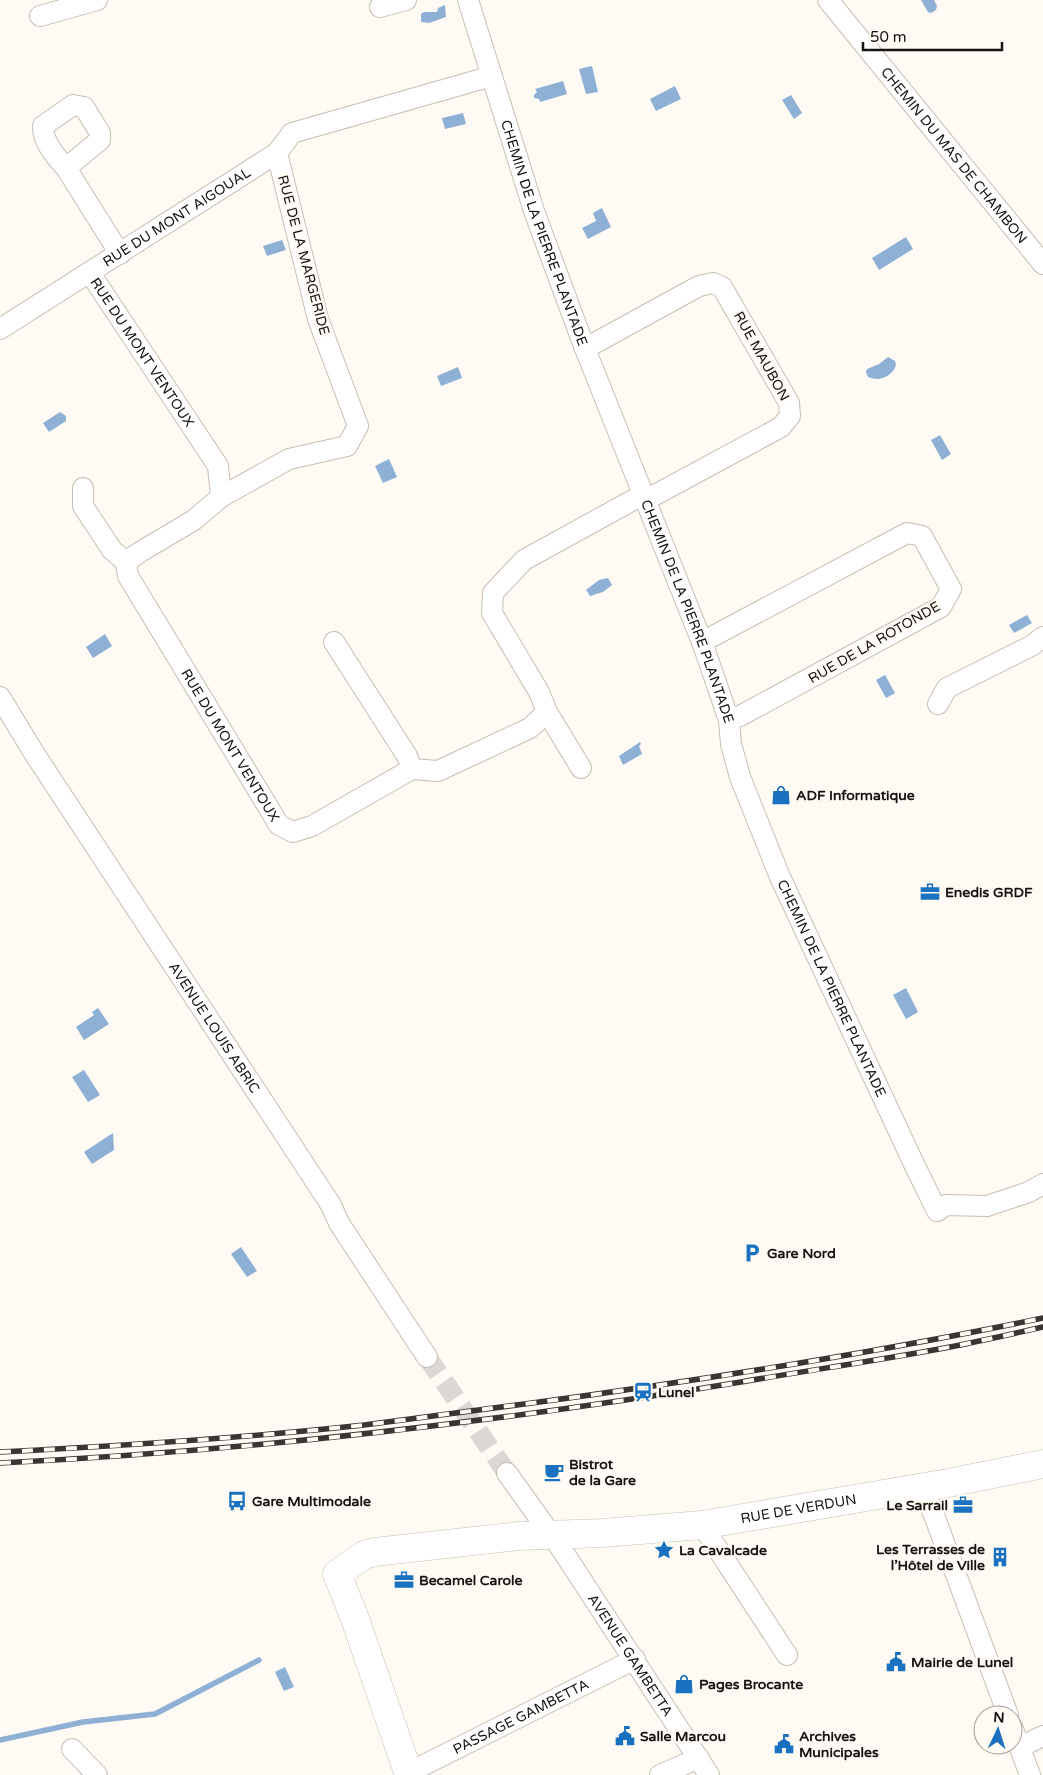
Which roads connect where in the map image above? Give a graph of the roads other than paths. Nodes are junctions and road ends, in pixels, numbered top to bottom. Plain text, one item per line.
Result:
1 (98, 0) edge
2 (406, 0) edge
3 (468, 0) edge
4 (828, 0) edge
5 (380, 7) dead end
6 (40, 16) dead end
7 (492, 76) junction
8 (277, 153) junction
9 (66, 168) dead end
10 (120, 254) junction
11 (1043, 264) edge
12 (90, 273) junction
13 (0, 329) edge
14 (584, 346) junction
15 (83, 488) dead end
16 (221, 497) junction
17 (645, 498) junction
18 (126, 562) junction
19 (1043, 637) edge
20 (334, 642) dead end
21 (702, 642) junction
22 (0, 696) edge
23 (938, 704) dead end
24 (547, 712) junction
25 (729, 720) junction
26 (581, 768) dead end
27 (412, 769) junction
28 (1043, 1184) edge
29 (428, 1358) tunnel mouth
30 (1043, 1464) edge
31 (507, 1473) tunnel mouth
32 (921, 1487) junction
33 (702, 1525) junction
34 (552, 1535) junction
35 (786, 1654) dead end
36 (635, 1659) junction
37 (1004, 1705) edge
38 (1043, 1736) edge
39 (1023, 1737) edge
40 (72, 1749) dead end
41 (1022, 1755) edge
42 (699, 1758) junction
43 (408, 1774) edge
44 (97, 1775) edge
45 (660, 1775) edge
46 (709, 1775) edge
47 (1030, 1775) edge

1 - 6 street
2 - 5 street
3 - 7 street, CHEMIN DE LA PIERRE PLANTADE
4 - 11 street, CHEMIN DU MAS DE CHAMBON
7 - 8 street
7 - 14 street, CHEMIN DE LA PIERRE PLANTADE
8 - 10 street, RUE DU MONT AIGOUAL
8 - 16 street, RUE DE LA MARGERIDE
9 - 10 street
10 - 12 street, RUE DU MONT AIGOUAL
12 - 13 street, RUE DU MONT AIGOUAL
12 - 16 street, RUE DU MONT VENTOUX
14 - 17 street, CHEMIN DE LA PIERRE PLANTADE
14 - 17 street, RUE MAUBON
15 - 18 street
16 - 18 street
17 - 21 street, CHEMIN DE LA PIERRE PLANTADE
17 - 24 street
18 - 27 street, RUE DU MONT VENTOUX
19 - 23 street
20 - 27 street
21 - 25 street, CHEMIN DE LA PIERRE PLANTADE
21 - 25 street, RUE DE LA ROTONDE
22 - 29 street, AVENUE LOUIS ABRIC
24 - 26 street
24 - 27 street
25 - 28 street, CHEMIN DE LA PIERRE PLANTADE
30 - 32 main road, RUE DE VERDUN
31 - 34 street
32 - 33 main road, RUE DE VERDUN
32 - 37 street
33 - 34 main road, RUE DE VERDUN
33 - 35 street
34 - 36 street, AVENUE GAMBETTA
34 - 43 main road, RUE DE VERDUN
36 - 42 street, AVENUE GAMBETTA
36 - 43 street, PASSAGE GAMBETTA
38 - 39 street
40 - 44 street
41 - 47 street
42 - 45 street
42 - 46 street, AVENUE GAMBETTA

